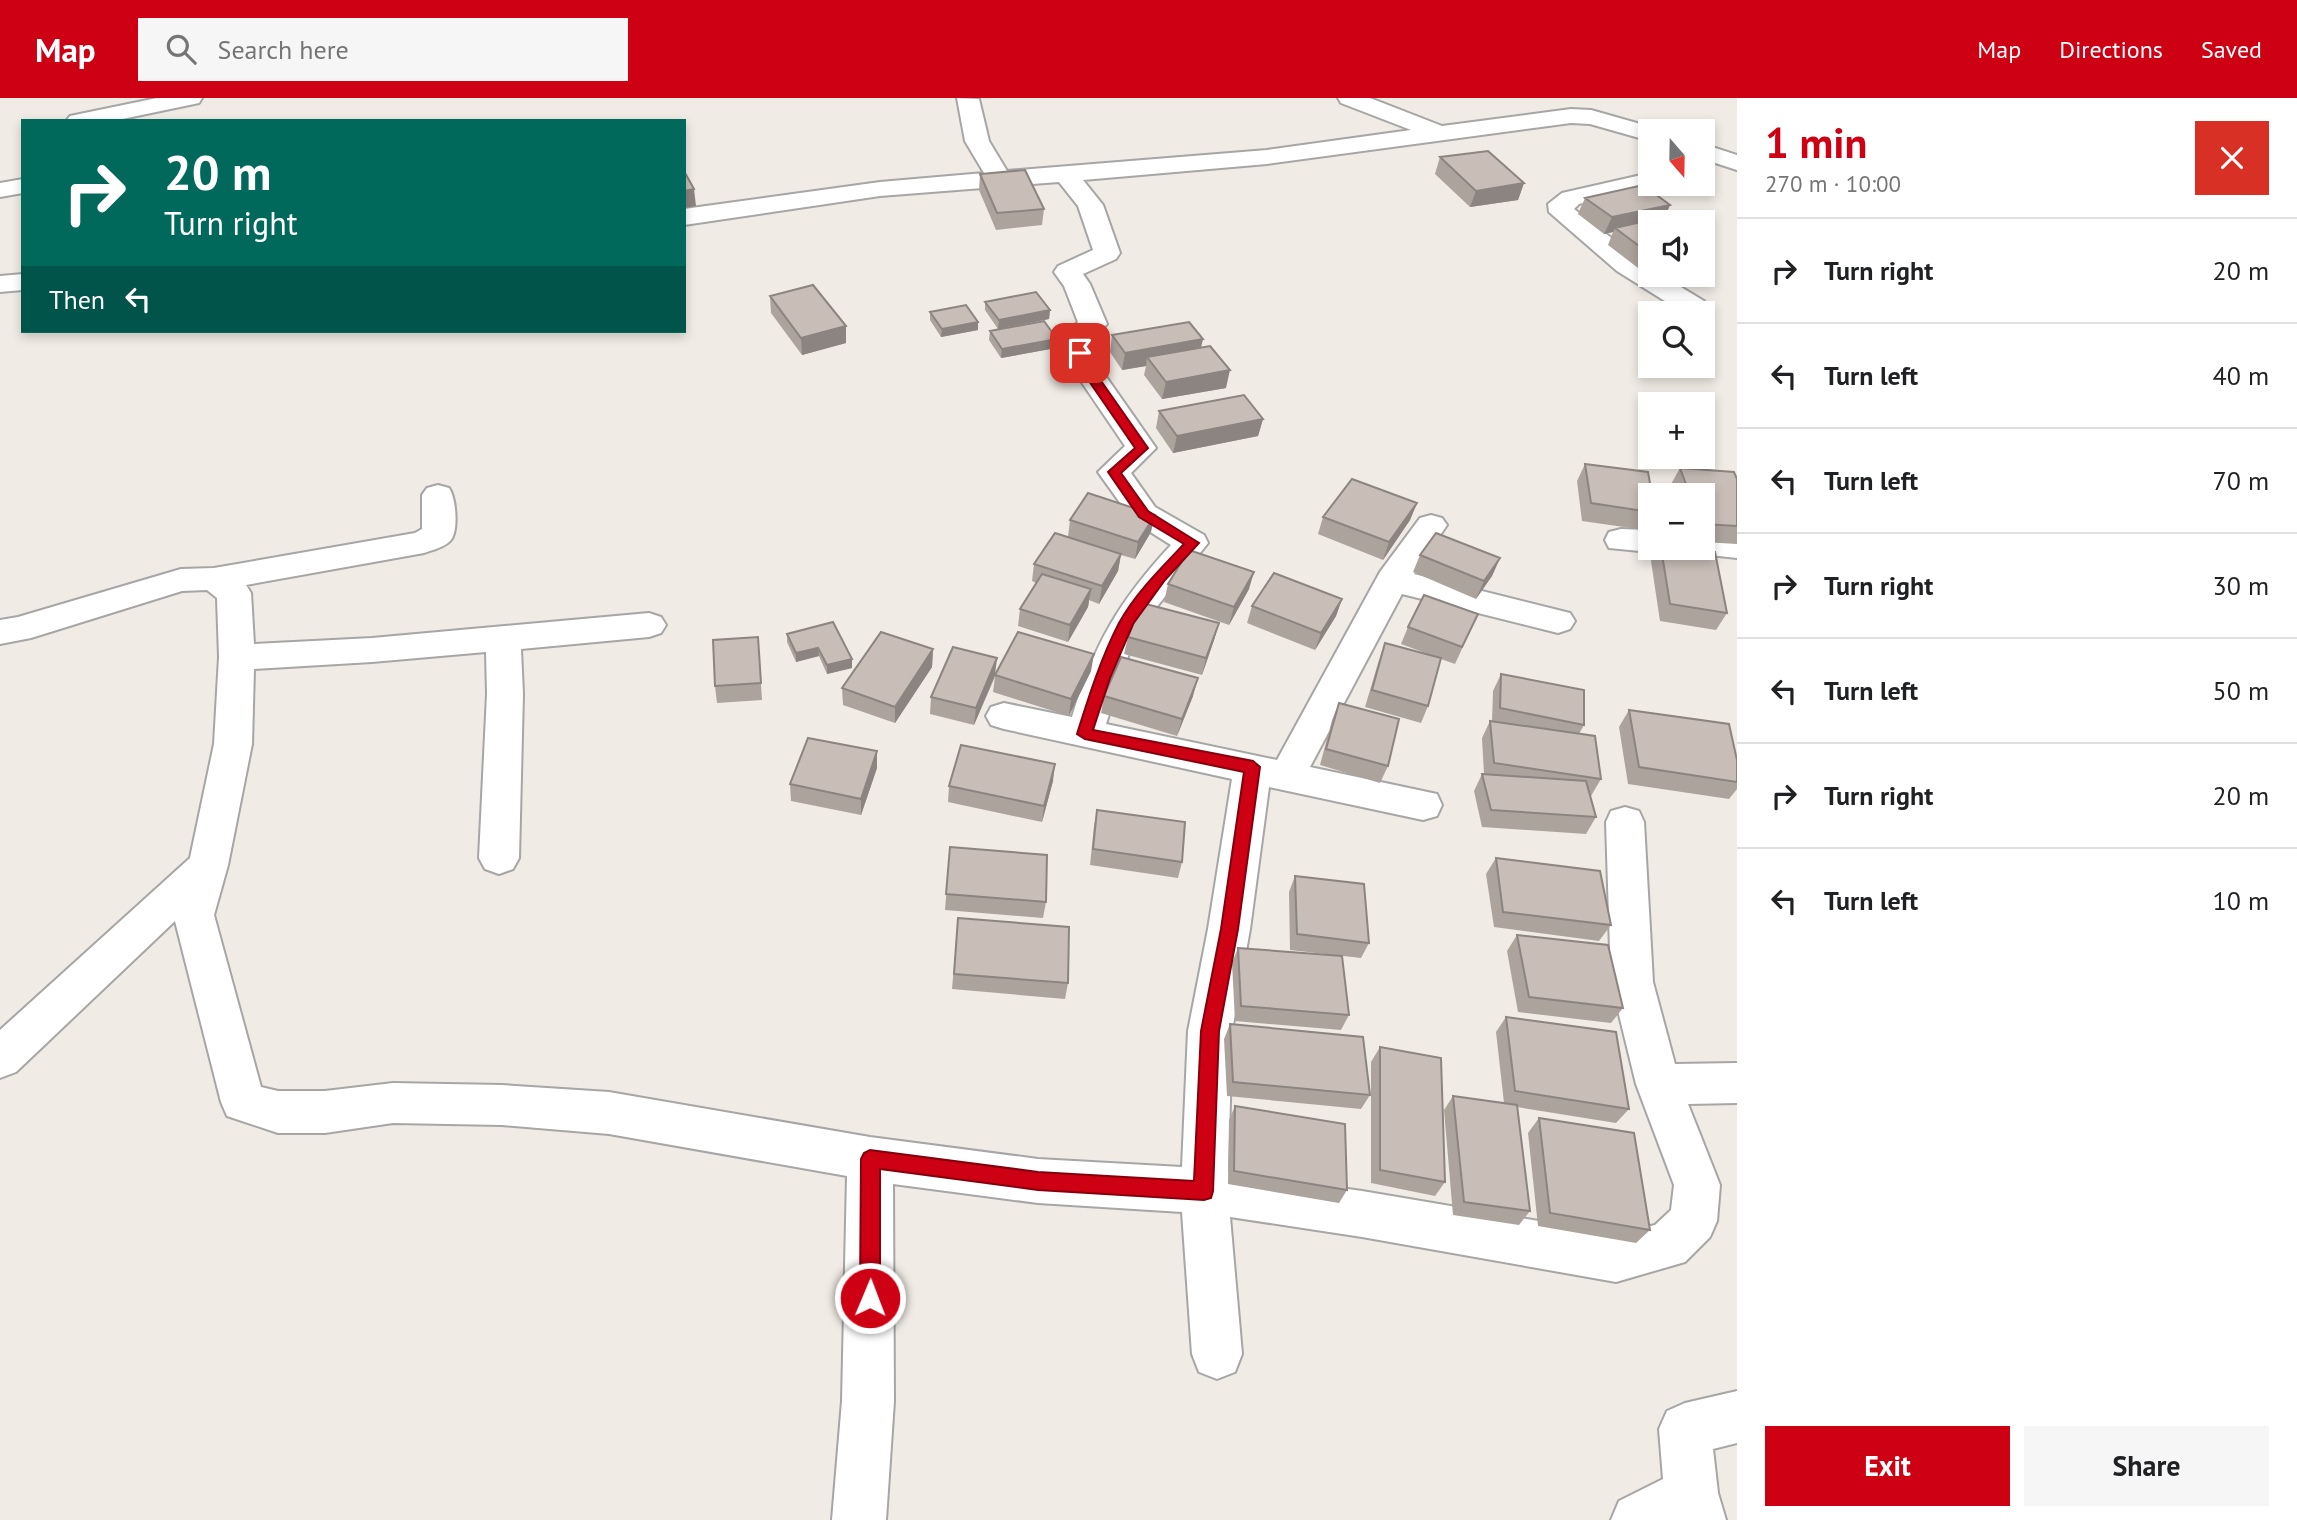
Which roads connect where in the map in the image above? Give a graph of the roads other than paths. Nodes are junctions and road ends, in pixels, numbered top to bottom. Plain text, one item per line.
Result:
1 (191, 98) edge
2 (1349, 98) edge
3 (968, 99) edge
4 (65, 117) edge
5 (1638, 131) edge
6 (1438, 133) junction
7 (1715, 155) edge
8 (1736, 162) edge
9 (1715, 166) edge
10 (1066, 174) junction
11 (1000, 179) junction
12 (1638, 183) edge
13 (21, 186) edge
14 (0, 190) edge
15 (686, 217) edge
16 (21, 282) edge
17 (0, 284) edge
18 (1684, 301) edge
19 (438, 495) dead end
20 (1431, 525) dead end
21 (1715, 546) edge
22 (1737, 547) edge
23 (214, 579) junction
24 (1392, 580) junction
25 (1558, 621) dead end
26 (649, 625) dead end
27 (0, 632) edge
28 (503, 638) junction
29 (237, 657) junction
30 (1004, 716) dead end
31 (1085, 734) junction
32 (1269, 772) junction
33 (1423, 805) dead end
34 (1625, 822) dead end
35 (499, 858) dead end
36 (208, 865) junction
37 (0, 1058) edge
38 (1737, 1083) edge
39 (1658, 1084) junction
40 (870, 1159) junction
41 (1204, 1191) junction
42 (1217, 1354) dead end
43 (1737, 1417) edge
44 (1695, 1506) edge
45 (859, 1520) edge
46 (1638, 1520) edge

1 - 4 street
2 - 6 street
3 - 11 street
5 - 6 street
6 - 10 street
7 - 8 street
8 - 9 street
10 - 11 street
10 - 31 street
11 - 15 street
12 - 18 street
13 - 14 street
16 - 17 street
19 - 23 street
20 - 24 street
21 - 22 street
23 - 27 street
23 - 29 street
24 - 25 street
24 - 32 street
26 - 28 street
28 - 29 street
28 - 35 street
29 - 36 street
30 - 31 street
31 - 32 street
32 - 33 street
32 - 41 street
34 - 39 street
36 - 37 street
36 - 40 street
38 - 39 street
39 - 41 street
40 - 41 street
40 - 45 street
41 - 42 street
43 - 44 street
44 - 46 street

